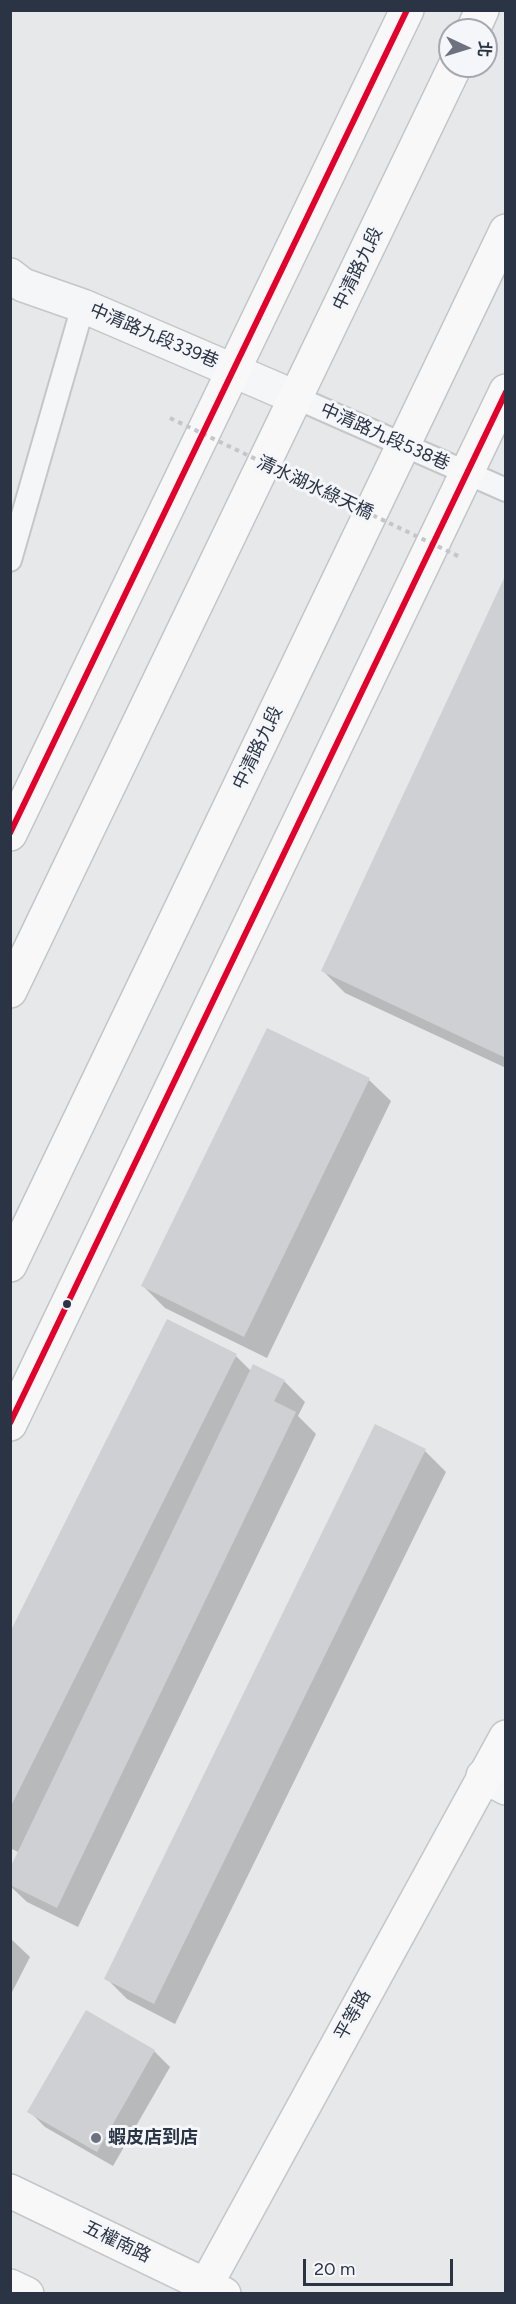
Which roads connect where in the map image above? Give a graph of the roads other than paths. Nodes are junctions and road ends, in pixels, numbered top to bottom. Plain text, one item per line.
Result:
1 (406, 10) edge
2 (449, 78) edge
3 (506, 231) edge
4 (10, 275) edge
5 (82, 306) junction
6 (234, 371) junction
7 (506, 391) edge
8 (297, 398) junction
9 (403, 445) junction
10 (466, 473) junction
11 (506, 490) edge
12 (10, 560) edge
13 (10, 834) edge
14 (10, 991) edge
15 (10, 1265) edge
16 (10, 1424) edge
17 (506, 1737) edge
18 (494, 1782) edge
19 (10, 2191) edge
20 (10, 2286) edge
21 (210, 2290) edge
22 (27, 2294) edge

1 - 6 main road
2 - 8 main road, 中清路九段
3 - 9 main road, 中清路九段
4 - 5 street, 中清路九段339巷
5 - 6 street, 中清路九段339巷
5 - 12 lane
6 - 8 street, 中清路九段339巷
6 - 13 main road
7 - 10 main road
8 - 9 lane, 中清路九段538巷
8 - 14 main road, 中清路九段
9 - 10 lane, 中清路九段538巷
9 - 15 main road, 中清路九段
10 - 11 lane, 中清路九段538巷
10 - 16 main road
17 - 18 main road, 平等路
18 - 21 main road, 平等路
19 - 21 main road, 五權南路
20 - 22 main road

